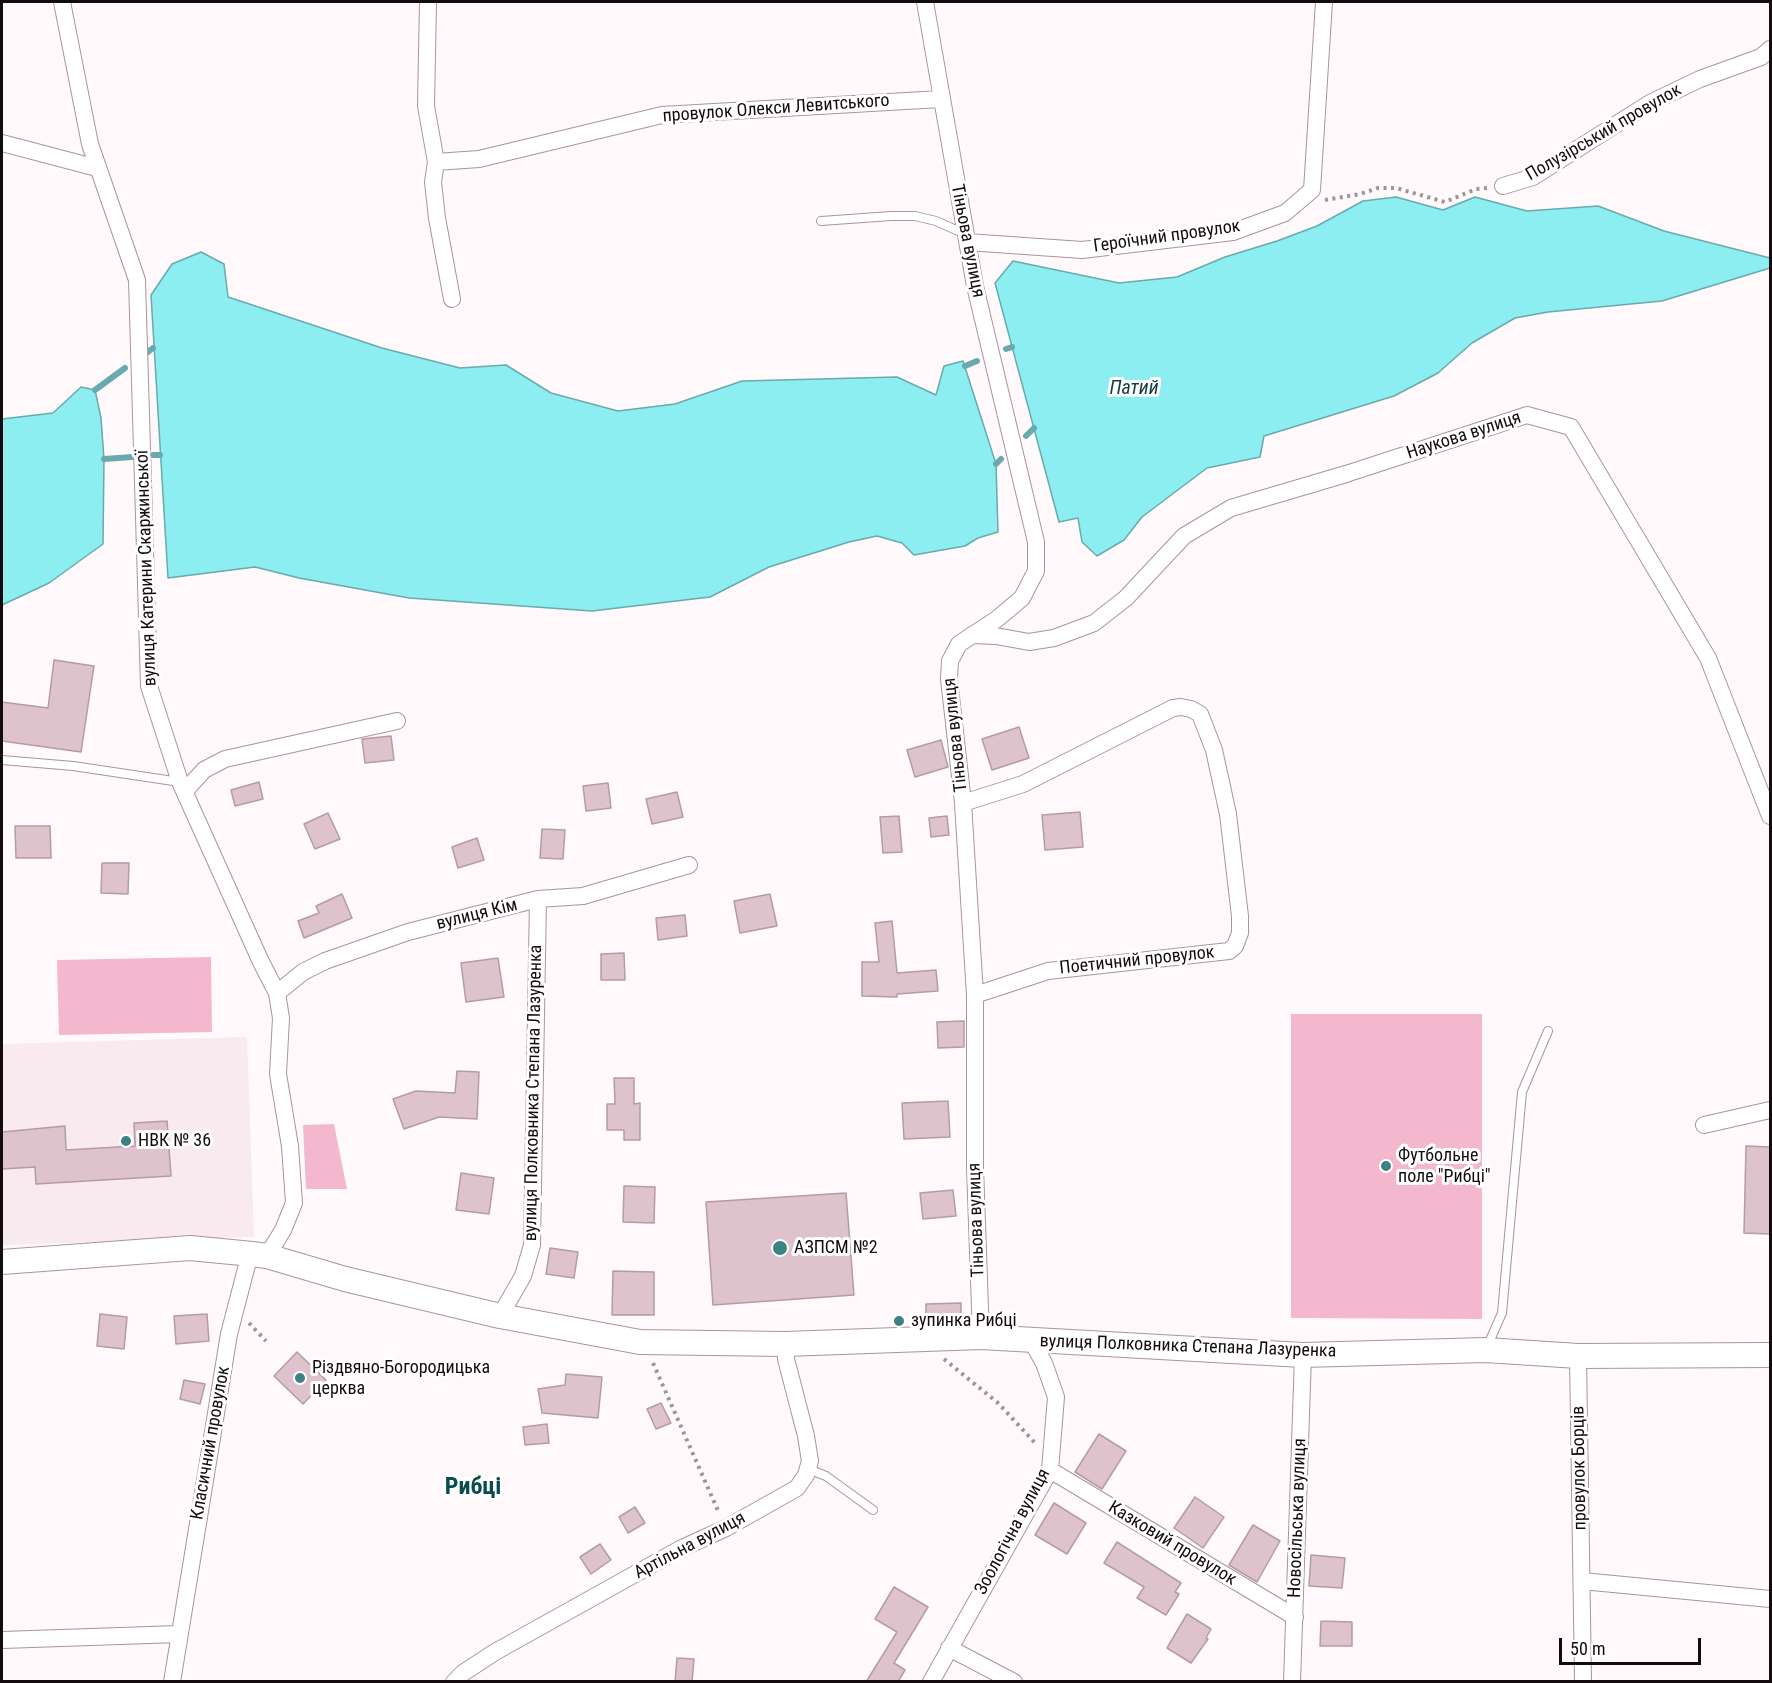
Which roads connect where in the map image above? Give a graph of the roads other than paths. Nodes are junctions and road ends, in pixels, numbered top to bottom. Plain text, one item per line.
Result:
1 (62, 2) edge
2 (428, 2) edge
3 (925, 2) edge
4 (1324, 2) edge
5 (1770, 49) edge
6 (941, 99) junction
7 (2, 143) edge
8 (436, 162) junction
9 (97, 168) junction
10 (1503, 186) road end
11 (821, 221) dead end
12 (966, 238) junction
13 (452, 299) dead end
14 (972, 635) junction
15 (397, 721) dead end
16 (2, 760) edge
17 (183, 787) junction
18 (963, 803) junction
19 (1770, 816) edge
20 (689, 865) dead end
21 (538, 899) junction
22 (277, 993) junction
23 (975, 995) junction
24 (1548, 1031) dead end
25 (1770, 1110) edge
26 (1704, 1125) dead end
27 (259, 1255) junction
28 (2, 1262) edge
29 (500, 1316) junction
30 (981, 1337) junction
31 (1031, 1340) junction
32 (785, 1344) junction
33 (1486, 1350) junction
34 (1303, 1355) junction
35 (1770, 1355) edge
36 (1578, 1356) junction
37 (808, 1469) junction
38 (1050, 1470) junction
39 (873, 1510) dead end
40 (1582, 1581) junction
41 (1770, 1599) edge
42 (1295, 1617) junction
43 (179, 1634) junction
44 (2, 1640) edge
45 (949, 1648) junction
46 (172, 1682) edge
47 (454, 1682) edge
48 (931, 1682) edge
49 (1014, 1682) edge
50 (1292, 1682) edge
51 (1583, 1682) edge

1 - 9 street, вулиця Катерини Скаржинської
2 - 8 street
3 - 6 street, Тіньова вулиця
4 - 12 street, Героїчний провулок
5 - 10 street, Полузірський провулок
6 - 8 street, провулок Олекси Левитського
6 - 12 street, Тіньова вулиця
7 - 9 street
8 - 13 street
9 - 17 street, вулиця Катерини Скаржинської
11 - 12 lane
12 - 14 street, Тіньова вулиця
14 - 18 street, Тіньова вулиця
14 - 19 street, Наукова вулиця
15 - 17 street
16 - 17 lane
17 - 22 street, вулиця Катерини Скаржинської
18 - 23 street, Тіньова вулиця
18 - 23 street, Поетичний провулок
20 - 21 street, вулиця Кім
21 - 22 street, вулиця Кім
21 - 29 street, вулиця Полковника Степана Лазуренка
22 - 27 street, вулиця Катерини Скаржинської
23 - 30 street, Тіньова вулиця
24 - 33 lane
25 - 26 street
27 - 28 street, вулиця Полковника Степана Лазуренка
27 - 29 street, вулиця Полковника Степана Лазуренка
27 - 43 street, Класичний провулок
29 - 32 street, вулиця Полковника Степана Лазуренка
30 - 31 street, вулиця Полковника Степана Лазуренка
30 - 32 street, вулиця Полковника Степана Лазуренка
31 - 34 street, вулиця Полковника Степана Лазуренка
31 - 38 street, Зоологічна вулиця
32 - 37 street
33 - 34 street, вулиця Полковника Степана Лазуренка
33 - 36 street, вулиця Полковника Степана Лазуренка
34 - 42 street, Новосільська вулиця
35 - 36 street, вулиця Полковника Степана Лазуренка
36 - 40 street, провулок Борців
37 - 39 lane
37 - 47 street, Артільна вулиця
38 - 42 street, Казковий провулок
38 - 45 street, Зоологічна вулиця
40 - 41 street
40 - 51 street, провулок Борців
42 - 50 street, Новосільська вулиця
43 - 44 street
43 - 46 street, Класичний провулок
45 - 48 street, Зоологічна вулиця
45 - 49 street

